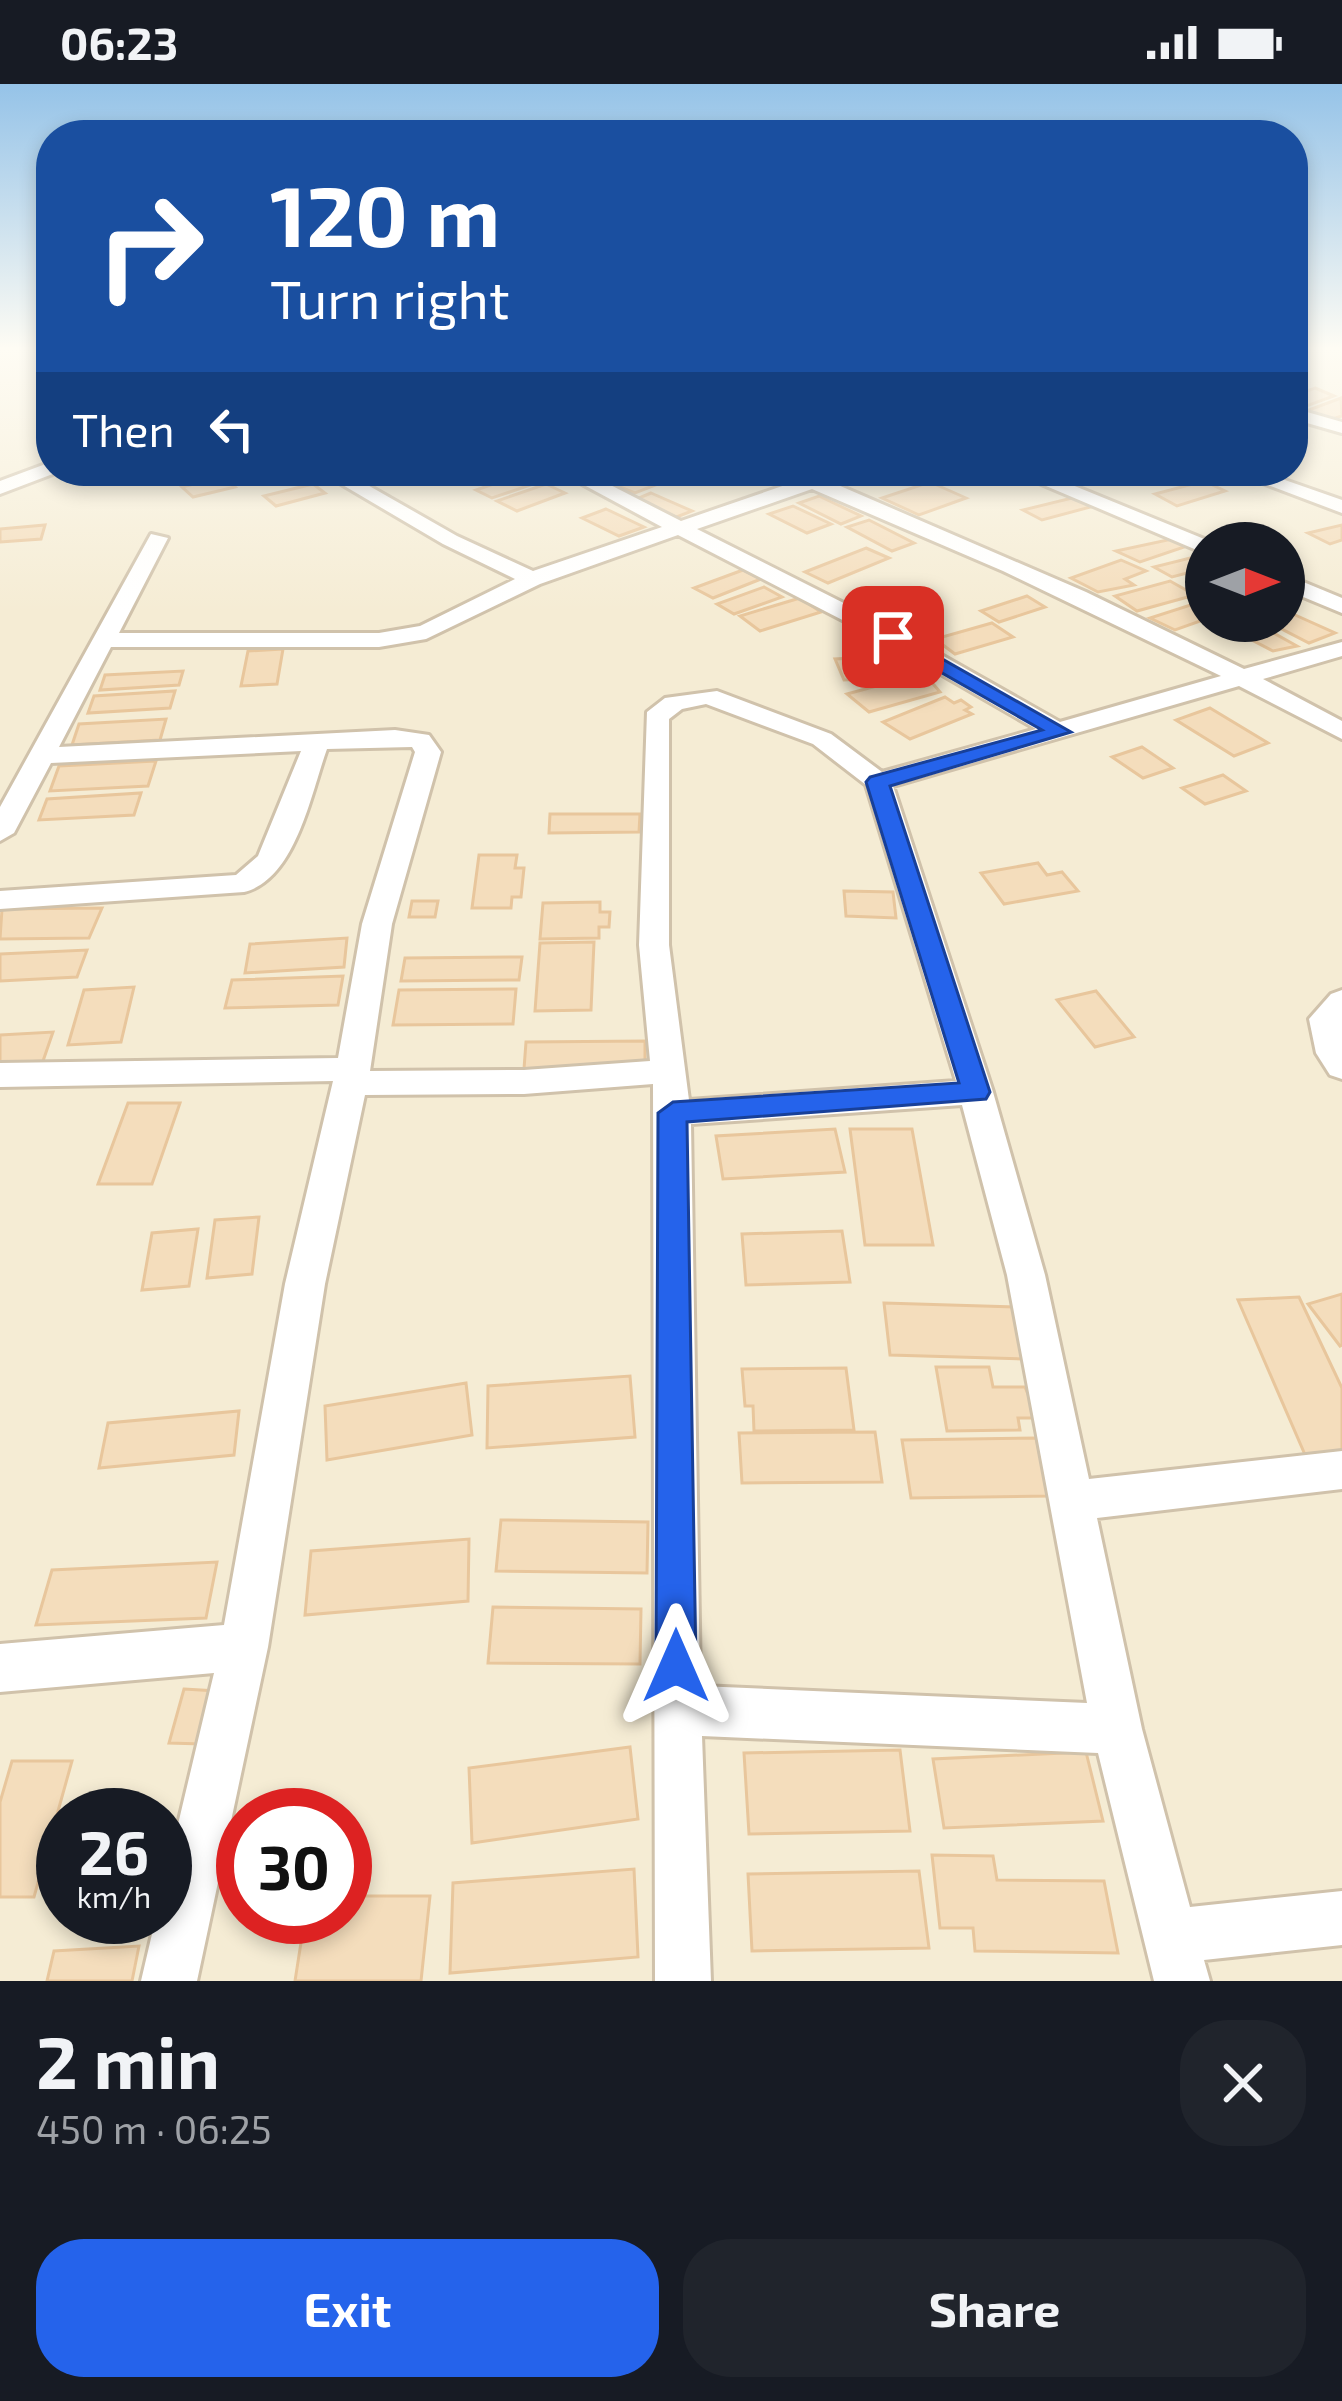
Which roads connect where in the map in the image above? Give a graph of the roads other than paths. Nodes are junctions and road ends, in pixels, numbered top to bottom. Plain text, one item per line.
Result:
1 (36, 475) edge
2 (355, 486) edge
3 (597, 486) edge
4 (798, 486) edge
5 (823, 486) edge
6 (1065, 486) edge
7 (1282, 486) edge
8 (0, 488) edge
9 (1342, 507) edge
10 (682, 529) junction
11 (158, 538) dead end
12 (1185, 538) edge
13 (532, 579) junction
14 (1305, 590) edge
15 (1342, 606) edge
16 (104, 640) junction
17 (1342, 649) edge
18 (1241, 675) junction
19 (1342, 730) edge
20 (1060, 732) junction
21 (317, 742) junction
22 (40, 756) junction
23 (878, 782) junction
24 (1, 828) edge
25 (0, 900) edge
26 (1342, 1001) edge
27 (1342, 1067) edge
28 (666, 1071) junction
29 (0, 1075) edge
30 (351, 1076) junction
31 (976, 1092) junction
32 (673, 1113) junction
33 (1342, 1470) edge
34 (1072, 1502) junction
35 (244, 1647) junction
36 (0, 1668) edge
37 (676, 1710) junction
38 (1118, 1729) junction
39 (1342, 1918) edge
40 (1177, 1959) edge
41 (169, 1981) edge
42 (682, 1981) edge

1 - 8 street
2 - 13 street
3 - 10 street
4 - 10 street
5 - 18 street
6 - 12 street
7 - 9 street
10 - 13 street
10 - 20 street
11 - 16 street
13 - 16 street
14 - 15 street
16 - 22 street
17 - 18 street
18 - 19 street
18 - 20 street
20 - 23 street
21 - 22 street
21 - 25 street
21 - 30 street
22 - 24 street
23 - 28 street
23 - 31 street
26 - 27 street
28 - 30 street
28 - 32 street
29 - 30 street
30 - 35 street
31 - 32 street
31 - 34 street
32 - 37 street
33 - 34 street
34 - 38 street
35 - 36 street
35 - 41 street
37 - 38 street
37 - 42 street
38 - 40 street
39 - 40 street

